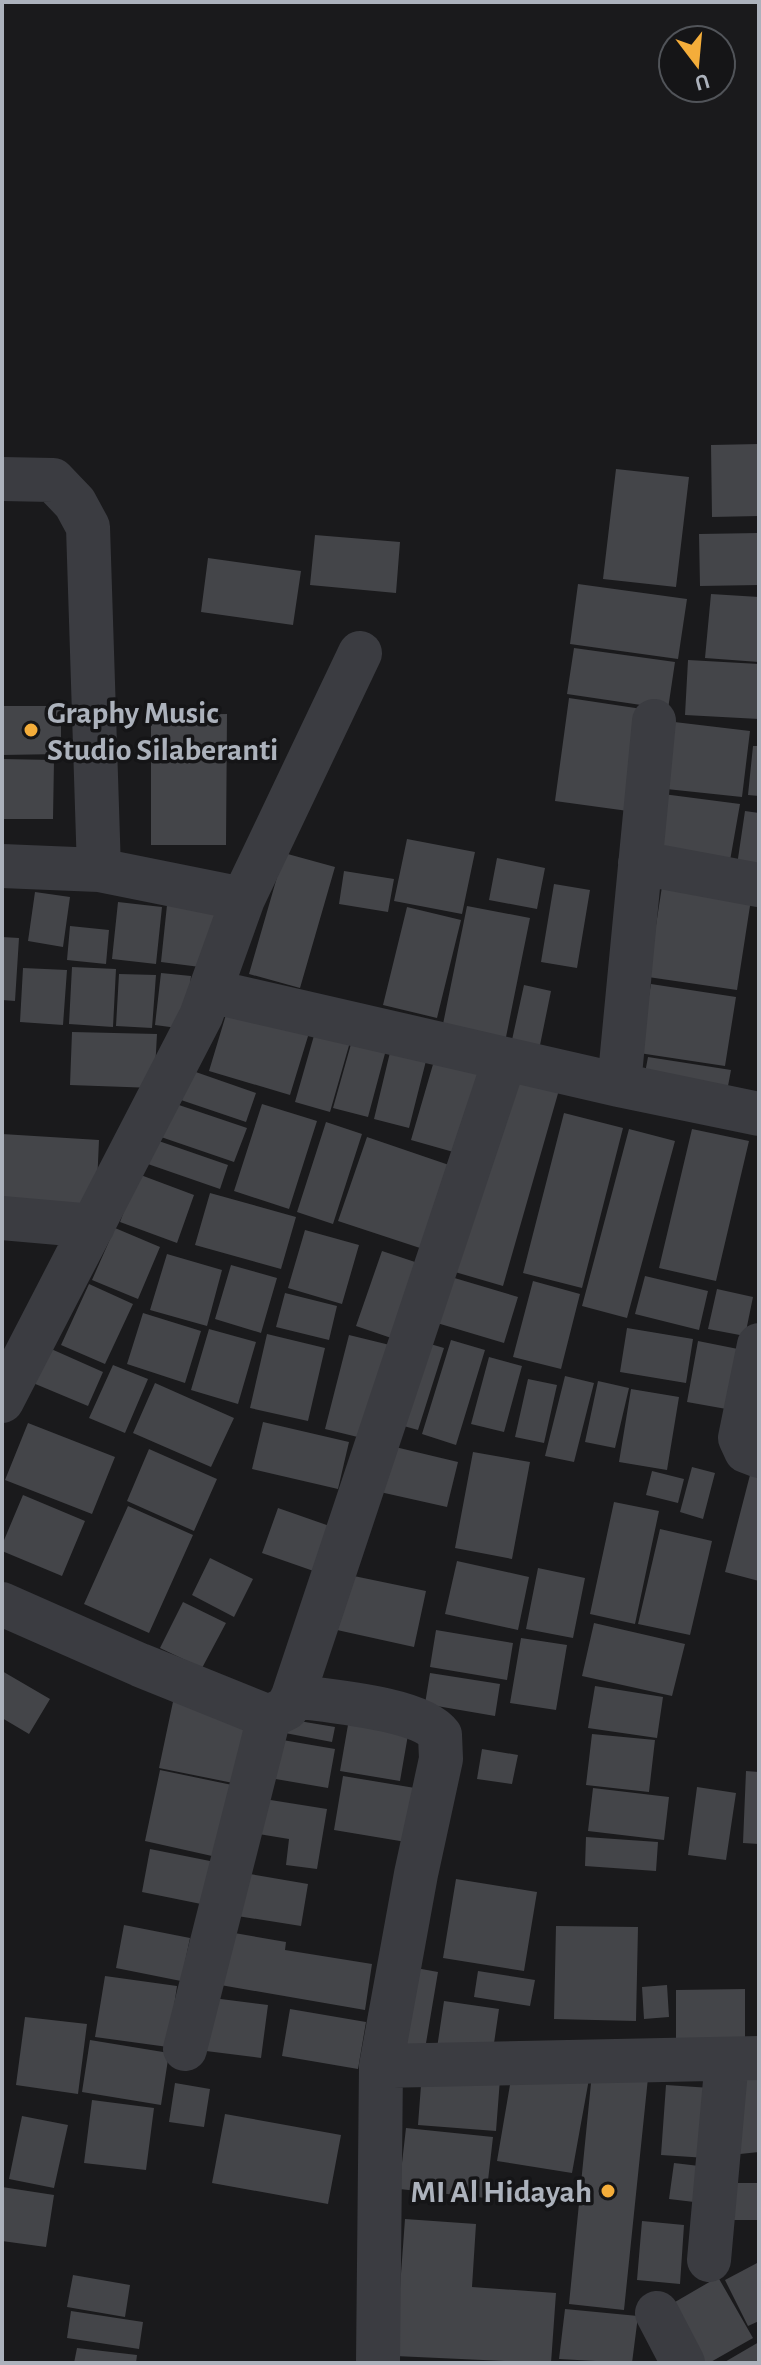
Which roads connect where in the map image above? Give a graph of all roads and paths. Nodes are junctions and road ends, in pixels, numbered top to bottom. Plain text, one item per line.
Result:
1 (2, 479) edge
2 (360, 653) dead end
3 (654, 721) dead end
4 (640, 863) junction
5 (2, 866) edge
6 (99, 870) junction
7 (759, 885) edge
8 (243, 899) junction
9 (210, 991) junction
10 (505, 1059) junction
11 (619, 1085) junction
12 (759, 1114) edge
13 (2, 1218) edge
14 (93, 1226) junction
15 (759, 1345) edge
16 (2, 1401) edge
17 (759, 1456) edge
18 (2, 1604) edge
19 (281, 1707) junction
20 (185, 2049) dead end
21 (743, 2058) edge
22 (381, 2066) junction
23 (709, 2260) dead end
24 (657, 2313) dead end
25 (378, 2363) edge
26 (683, 2363) edge

1 - 6 street
2 - 8 street
3 - 4 street
4 - 7 street
4 - 11 street
5 - 6 street
6 - 8 street
8 - 9 street
9 - 10 street
9 - 14 street
10 - 11 street
10 - 19 street
11 - 12 street
13 - 14 street
14 - 16 street
15 - 17 street
18 - 19 street
19 - 20 street
19 - 22 street
21 - 22 street
21 - 23 street
22 - 25 street
24 - 26 street

